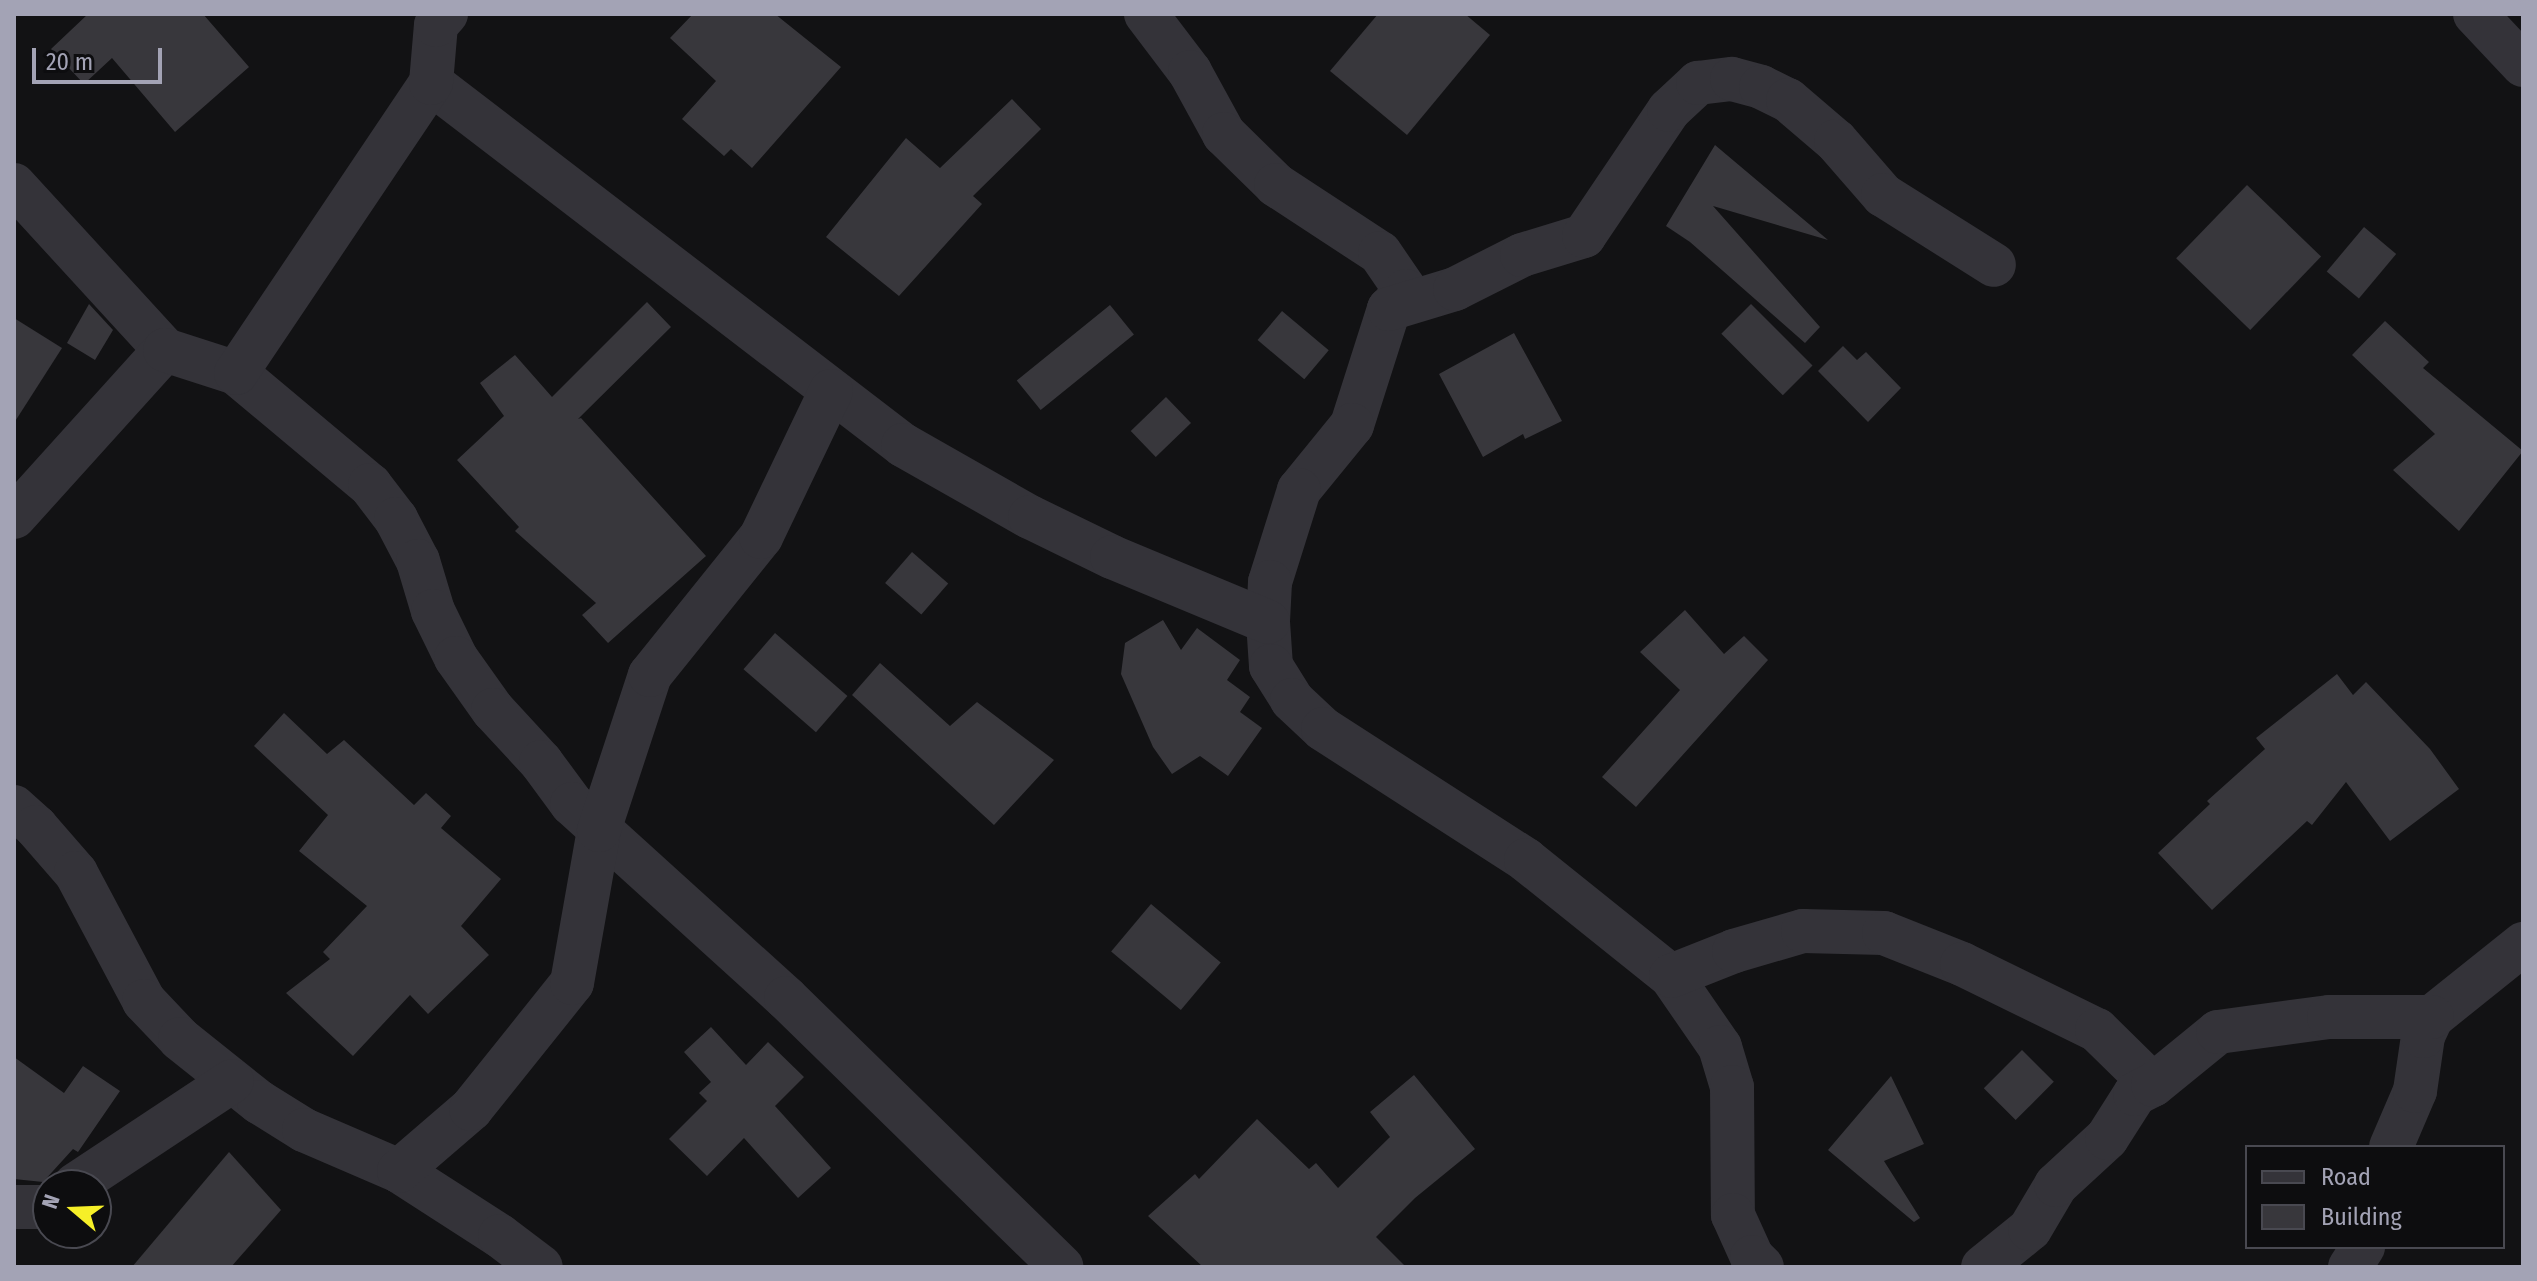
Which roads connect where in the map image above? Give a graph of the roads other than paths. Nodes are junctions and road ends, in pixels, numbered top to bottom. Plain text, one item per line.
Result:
1 (1146, 14) edge
2 (2475, 14) edge
3 (436, 18) edge
4 (2523, 65) edge
5 (431, 83) junction
6 (14, 185) edge
7 (1994, 265) dead end
8 (1389, 309) junction
9 (165, 350) junction
10 (236, 373) junction
11 (831, 391) junction
12 (14, 517) edge
13 (1268, 622) junction
14 (14, 807) edge
15 (599, 830) junction
16 (2523, 944) edge
17 (1671, 976) junction
18 (2432, 1017) junction
19 (232, 1081) junction
20 (2153, 1085) junction
21 (2392, 1145) edge
22 (99, 1169) edge
23 (399, 1171) junction
24 (2362, 1249) edge
25 (541, 1267) edge
26 (1062, 1267) edge
27 (1762, 1267) edge
28 (1983, 1267) edge
29 (2350, 1267) edge

1 - 8 street
2 - 4 street
3 - 5 street
5 - 10 street
5 - 11 street
6 - 9 street
7 - 8 street
8 - 13 street
9 - 10 street
9 - 12 street
10 - 15 street
11 - 13 street
11 - 15 street
13 - 17 street
14 - 19 street
15 - 23 street
15 - 26 street
16 - 18 street
17 - 20 street
17 - 27 street
18 - 20 street
18 - 21 street
19 - 22 street
19 - 23 street
20 - 28 street
23 - 25 street
24 - 29 street

